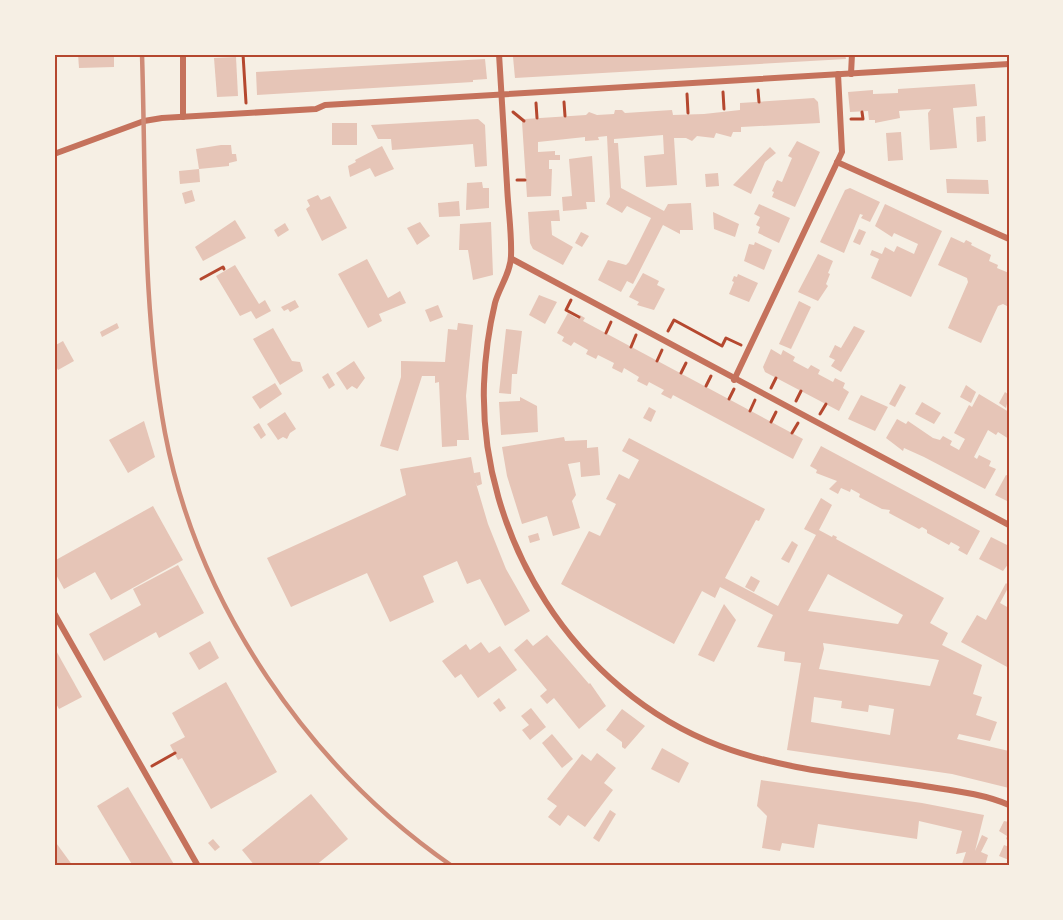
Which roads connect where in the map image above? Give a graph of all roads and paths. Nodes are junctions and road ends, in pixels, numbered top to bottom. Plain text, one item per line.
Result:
1 (183, 54) edge
2 (243, 54) edge
3 (499, 54) edge
4 (852, 54) edge
5 (1009, 64) edge
6 (838, 74) junction
7 (851, 74) junction
8 (238, 76) dead end
9 (244, 76) junction
10 (722, 81) junction
11 (686, 83) junction
12 (563, 91) junction
13 (536, 92) junction
14 (501, 94) junction
15 (724, 110) dead end
16 (862, 112) dead end
17 (247, 113) junction
18 (688, 113) dead end
19 (565, 116) dead end
20 (183, 117) junction
21 (537, 118) dead end
22 (840, 120) junction
23 (54, 154) edge
24 (837, 162) junction
25 (1009, 239) edge
26 (512, 259) junction
27 (224, 269) dead end
28 (201, 279) dead end
29 (574, 293) junction
30 (579, 317) dead end
31 (669, 329) dead end
32 (740, 345) dead end
33 (734, 380) junction
34 (1009, 525) edge
35 (54, 613) edge
36 (175, 753) dead end
37 (143, 771) junction
38 (1009, 805) edge
39 (198, 866) edge

1 - 20 street
2 - 9 path
3 - 14 street
4 - 7 street
5 - 7 street
6 - 7 street
6 - 10 street
6 - 22 street
8 - 9 path
9 - 17 path
10 - 11 street
10 - 15 path
11 - 12 street
11 - 18 path
12 - 13 street
12 - 19 path
13 - 14 street
13 - 21 path
14 - 17 street
14 - 26 street
16 - 22 path
17 - 20 street
20 - 23 street
22 - 24 street
24 - 25 street
24 - 33 street
26 - 29 street
26 - 38 street
27 - 28 path
29 - 30 path
29 - 33 street
31 - 32 path
33 - 34 street
35 - 37 street
36 - 37 path
37 - 39 street

